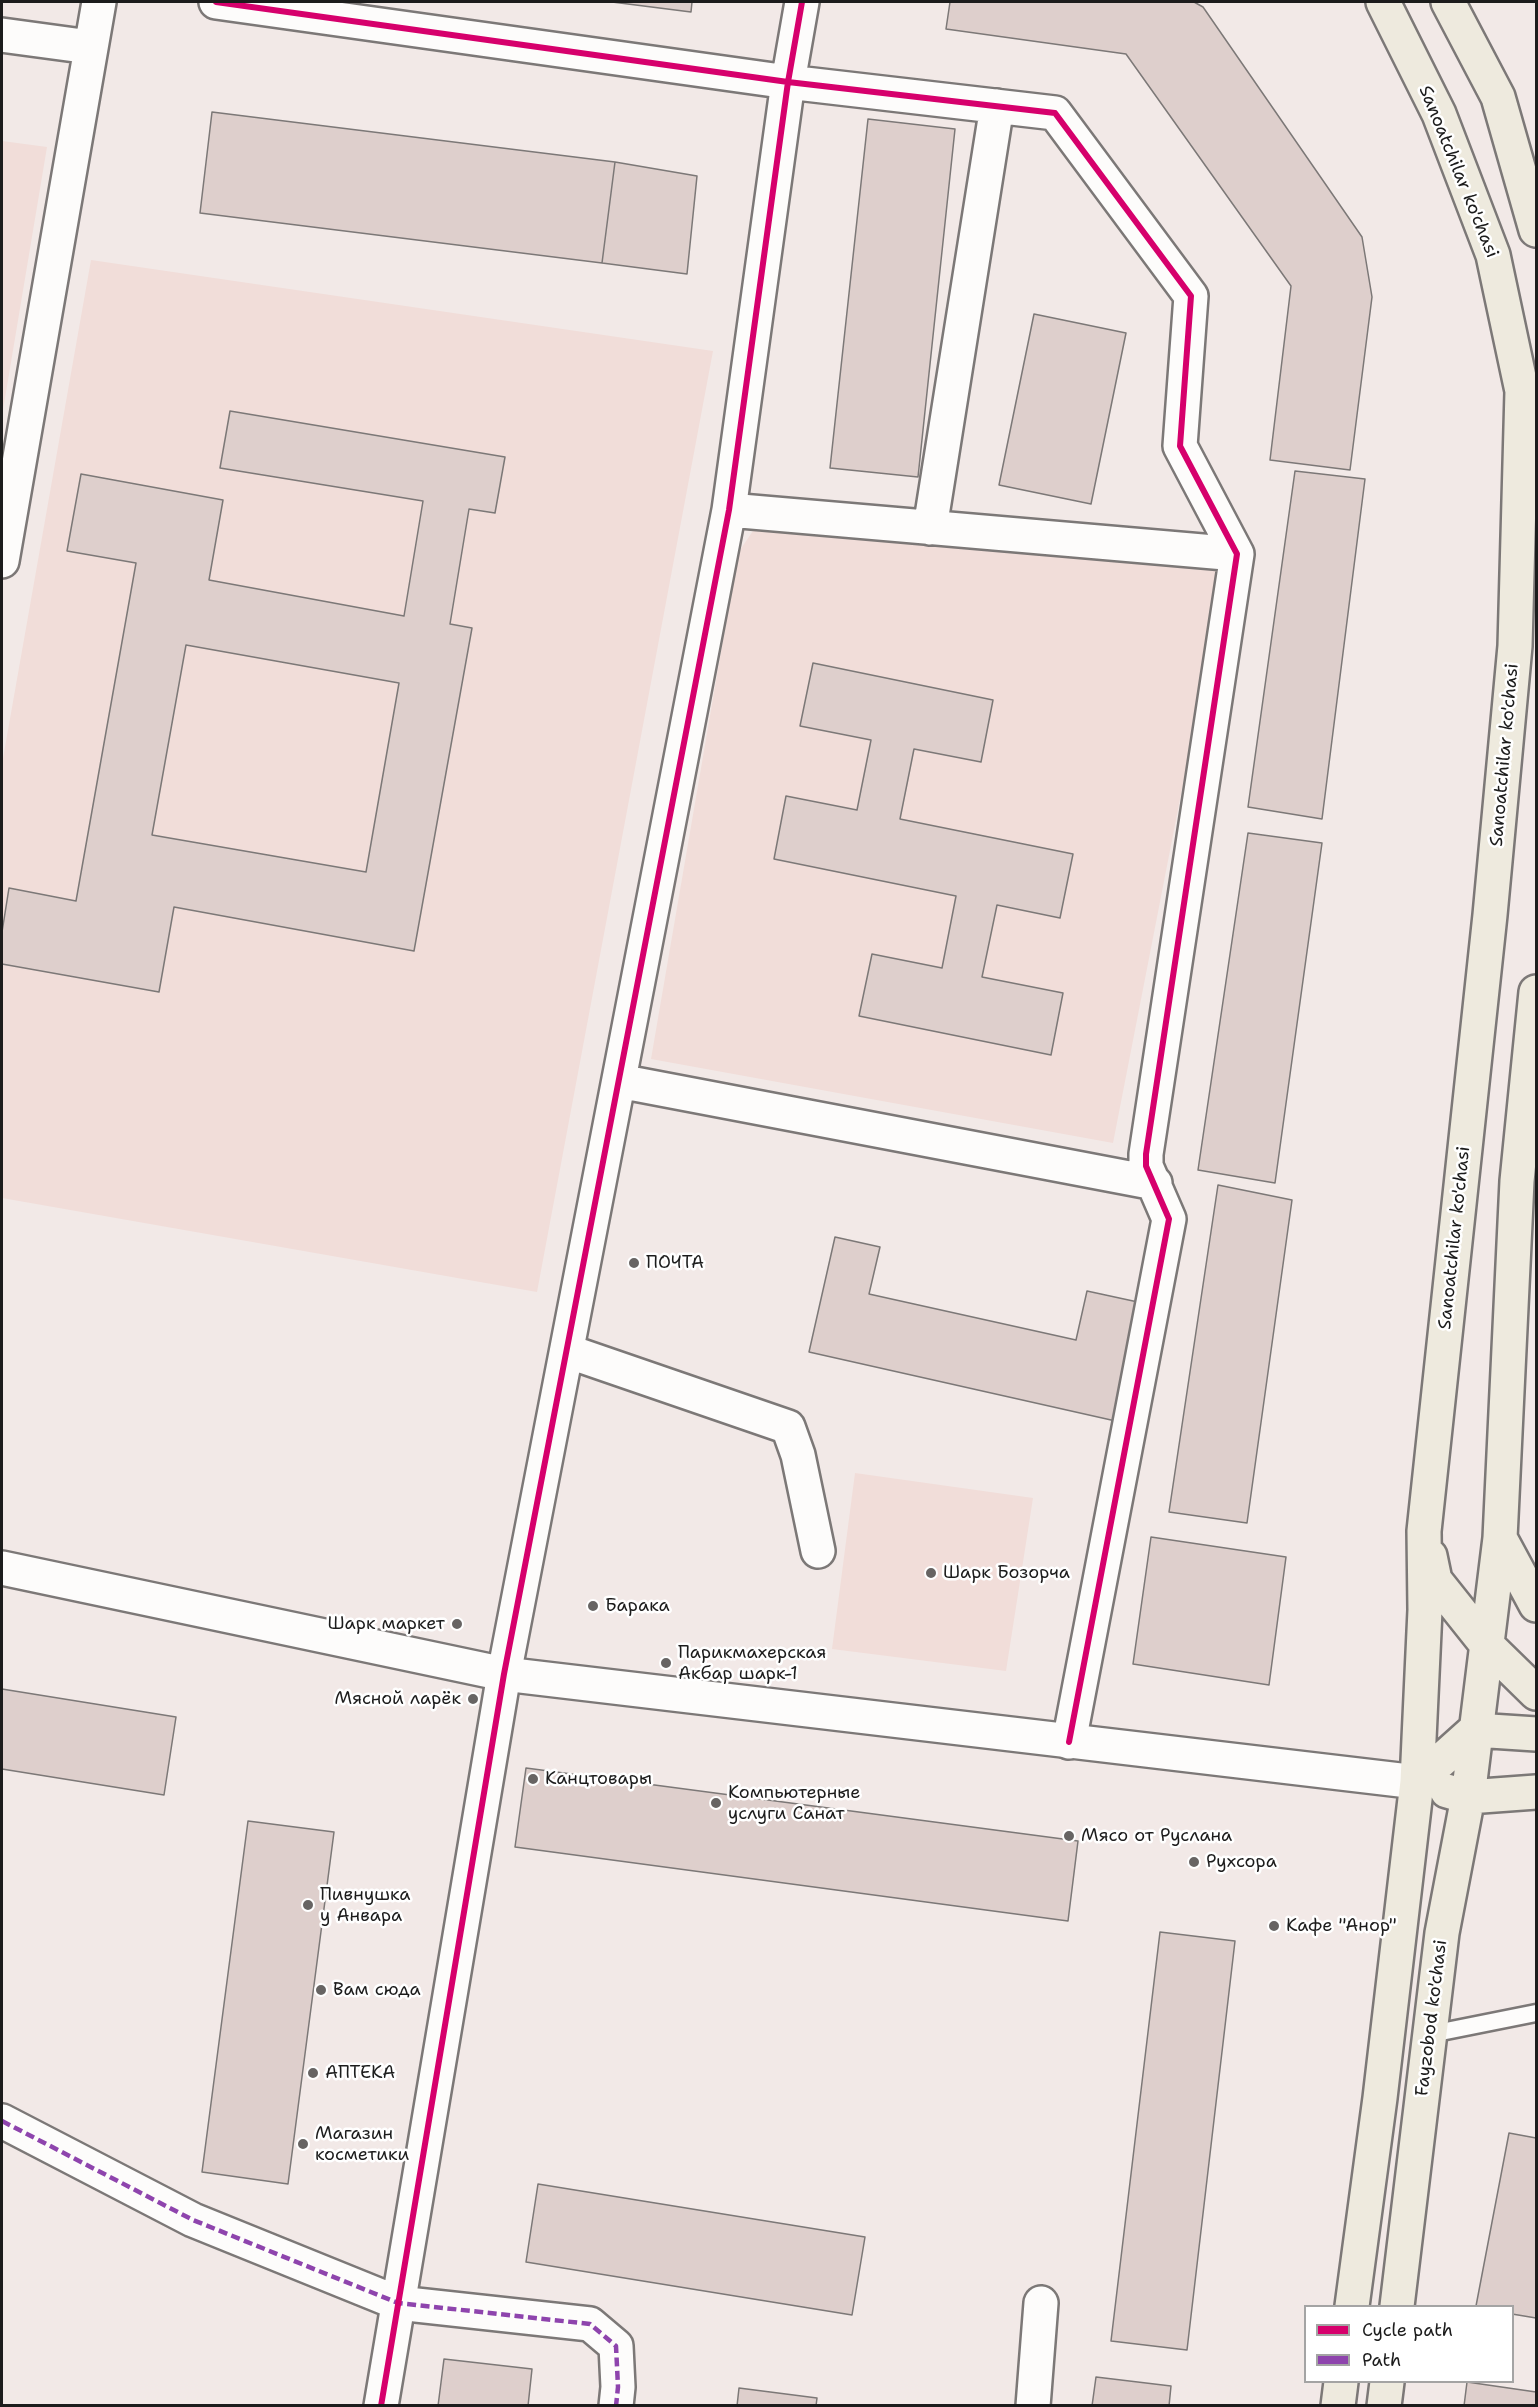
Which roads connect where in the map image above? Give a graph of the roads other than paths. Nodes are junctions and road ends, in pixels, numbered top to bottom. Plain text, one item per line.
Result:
1 (99, 2) edge
2 (216, 2) edge
3 (802, 2) edge
4 (1383, 2) edge
5 (1448, 2) edge
6 (2, 35) edge
7 (90, 47) junction
8 (788, 82) junction
9 (997, 106) junction
10 (1536, 230) edge
11 (729, 510) junction
12 (930, 528) junction
13 (1237, 555) junction
14 (2, 561) edge
15 (1536, 992) edge
16 (1535, 1027) edge
17 (619, 1081) junction
18 (1527, 1182) edge
19 (1155, 1183) junction
20 (567, 1351) junction
21 (1424, 1531) junction
22 (1500, 1538) junction
23 (818, 1551) dead end
24 (2, 1568) edge
25 (1536, 1605) edge
26 (1486, 1644) junction
27 (504, 1674) junction
28 (1536, 1693) edge
29 (1475, 1730) junction
30 (1536, 1734) edge
31 (1069, 1742) junction
32 (1417, 1782) junction
33 (1536, 1791) edge
34 (1468, 1797) junction
35 (1536, 2013) edge
36 (1431, 2034) junction
37 (2, 2121) edge
38 (398, 2303) junction
39 (1041, 2303) dead end
40 (1352, 2305) edge
41 (1397, 2305) edge
42 (1341, 2383) edge
43 (1387, 2383) edge
44 (381, 2406) edge
45 (616, 2406) edge
46 (1033, 2406) edge
47 (1338, 2406) edge
48 (1384, 2406) edge

1 - 7 street
2 - 8 street
3 - 8 street
4 - 21 main road, Sanoatchilar ko'chasi
5 - 10 main road
6 - 7 street
7 - 14 street
8 - 9 street
8 - 11 street
9 - 12 street
9 - 13 street
11 - 12 street
11 - 17 street
12 - 13 street
13 - 19 street
15 - 16 main road
16 - 18 main road
17 - 19 street
17 - 20 street
18 - 22 main road
19 - 31 street
20 - 23 street
20 - 27 street
21 - 26 main road, Sanoatchilar ko'chasi
21 - 32 main road, Sanoatchilar ko'chasi
22 - 25 main road
22 - 26 main road
24 - 27 street
26 - 28 main road, Sanoatchilar ko'chasi
26 - 29 main road
27 - 31 street
27 - 38 street
29 - 30 main road
29 - 32 main road
29 - 34 main road, Fayzobod ko'chasi
31 - 32 street
32 - 34 main road
32 - 40 main road, Sanoatchilar ko'chasi
33 - 34 main road
34 - 36 main road, Fayzobod ko'chasi
35 - 36 lane
36 - 41 main road, Fayzobod ko'chasi
37 - 38 street
38 - 44 street
38 - 45 street
39 - 46 street
42 - 47 main road
43 - 48 main road

